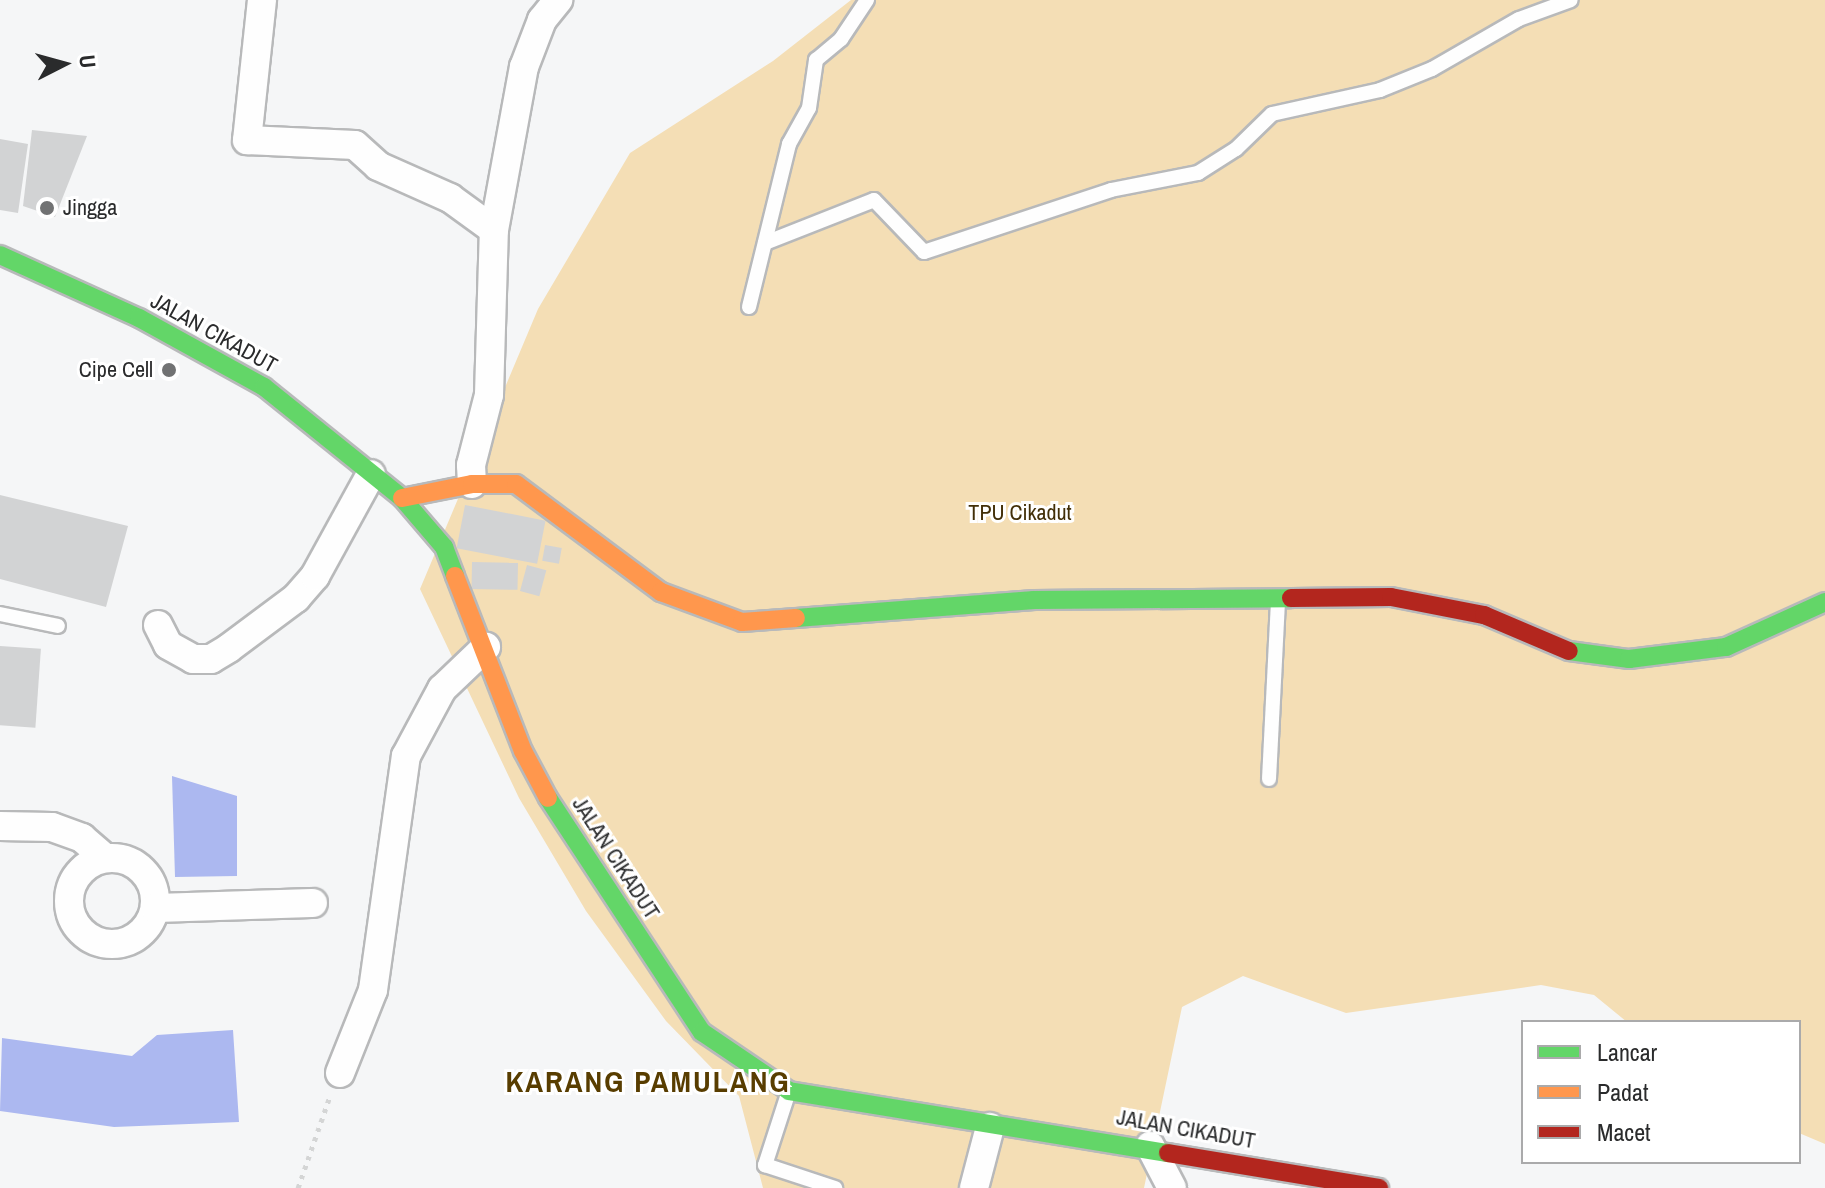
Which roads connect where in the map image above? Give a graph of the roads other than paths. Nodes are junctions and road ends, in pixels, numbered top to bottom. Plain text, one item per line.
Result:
1 (262, 0) edge
2 (558, 0) edge
3 (867, 0) edge
4 (1571, 0) edge
5 (494, 230) junction
6 (765, 243) junction
7 (0, 255) edge
8 (749, 307) dead end
9 (371, 474) junction
10 (472, 484) junction
11 (402, 498) junction
12 (1278, 599) junction
13 (1825, 602) edge
14 (0, 614) edge
15 (158, 625) dead end
16 (58, 626) dead end
17 (486, 647) junction
18 (1269, 779) dead end
19 (0, 826) edge
20 (105, 858) junction
21 (313, 903) dead end
22 (155, 908) junction
23 (340, 1073) road end
24 (789, 1091) junction
25 (990, 1127) junction
26 (1150, 1146) junction
27 (835, 1188) edge
28 (974, 1188) edge
29 (1172, 1188) edge
30 (1379, 1188) edge

1 - 5 street
2 - 5 street
3 - 6 lane
4 - 6 lane
5 - 10 street
6 - 8 lane
7 - 9 street, JALAN CIKADUT
9 - 11 street, JALAN CIKADUT
9 - 15 street
10 - 11 street
10 - 12 street
11 - 17 street, JALAN CIKADUT
12 - 13 street
12 - 18 lane
14 - 16 lane
17 - 23 street
17 - 24 street, JALAN CIKADUT
19 - 20 street
20 - 22 street
20 - 22 street
21 - 22 street
24 - 25 street, JALAN CIKADUT
24 - 27 lane
25 - 26 street, JALAN CIKADUT
25 - 28 street
26 - 29 street
26 - 30 street, JALAN CIKADUT

